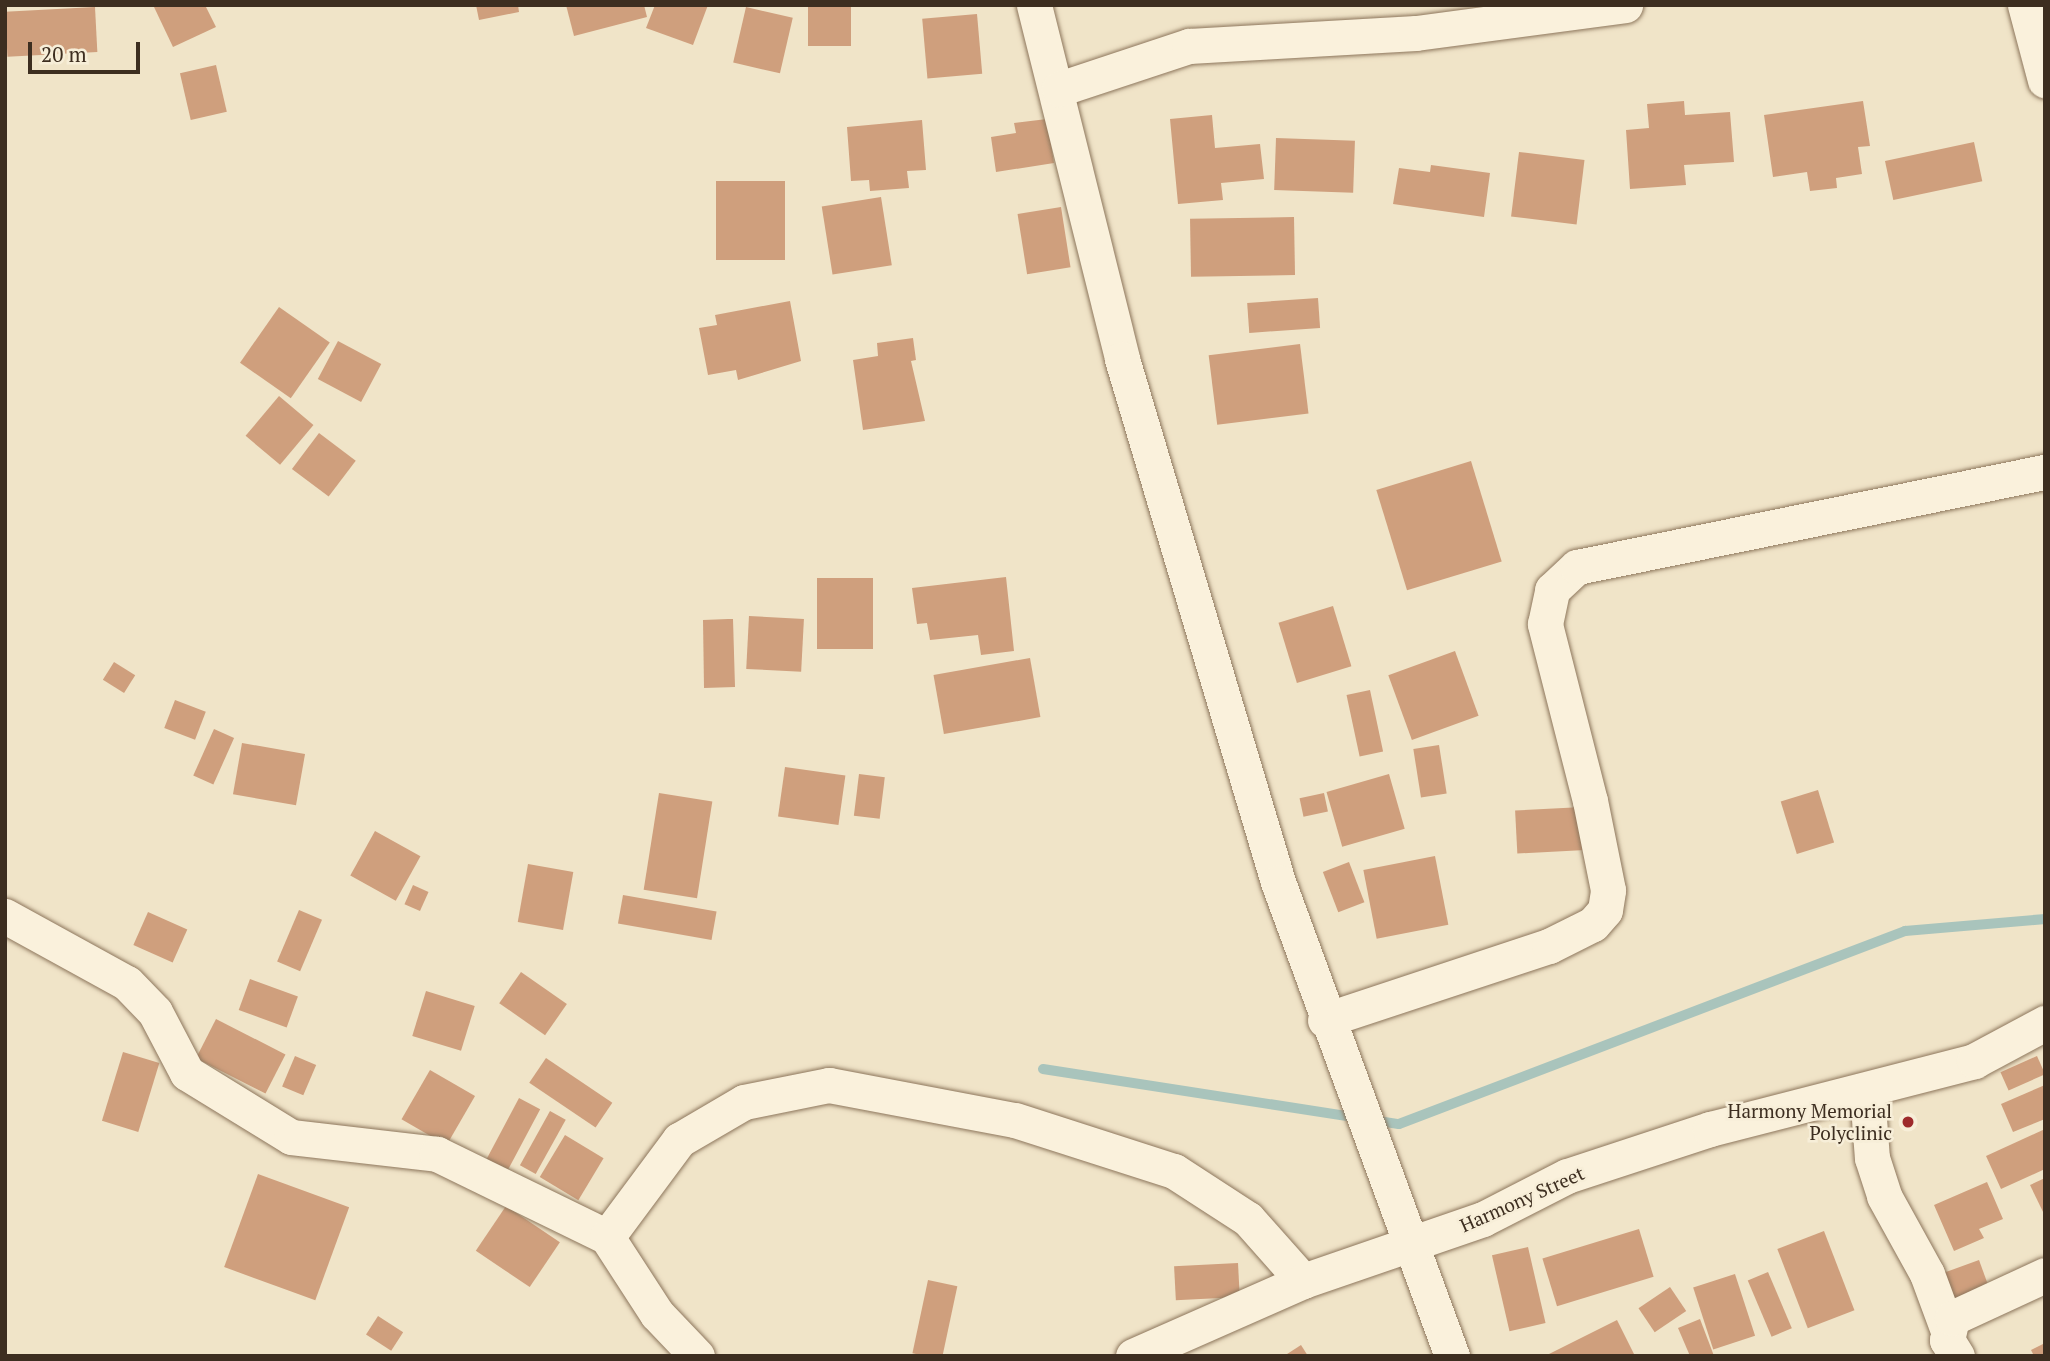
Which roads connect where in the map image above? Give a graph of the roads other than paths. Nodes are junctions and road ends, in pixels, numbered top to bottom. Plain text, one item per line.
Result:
1 (1034, 5) edge
2 (1625, 5) edge
3 (2025, 5) edge
4 (2045, 79) edge
5 (1059, 89) junction
6 (2045, 472) edge
7 (9, 924) edge
8 (1325, 1020) junction
9 (2045, 1023) edge
10 (1867, 1092) junction
11 (607, 1237) junction
12 (1414, 1244) junction
13 (2045, 1275) edge
14 (1303, 1281) junction
15 (1952, 1342) edge
16 (697, 1356) edge
17 (1133, 1356) edge
18 (1452, 1356) edge

1 - 5 street
2 - 5 street
3 - 4 street
5 - 8 street
6 - 8 street
7 - 11 street
8 - 12 street
9 - 10 street, Harmony Street
10 - 12 street, Harmony Street
10 - 15 street
11 - 14 street
11 - 16 street
12 - 14 street, Harmony Street
12 - 18 street
13 - 15 street
14 - 17 street, Harmony Street

